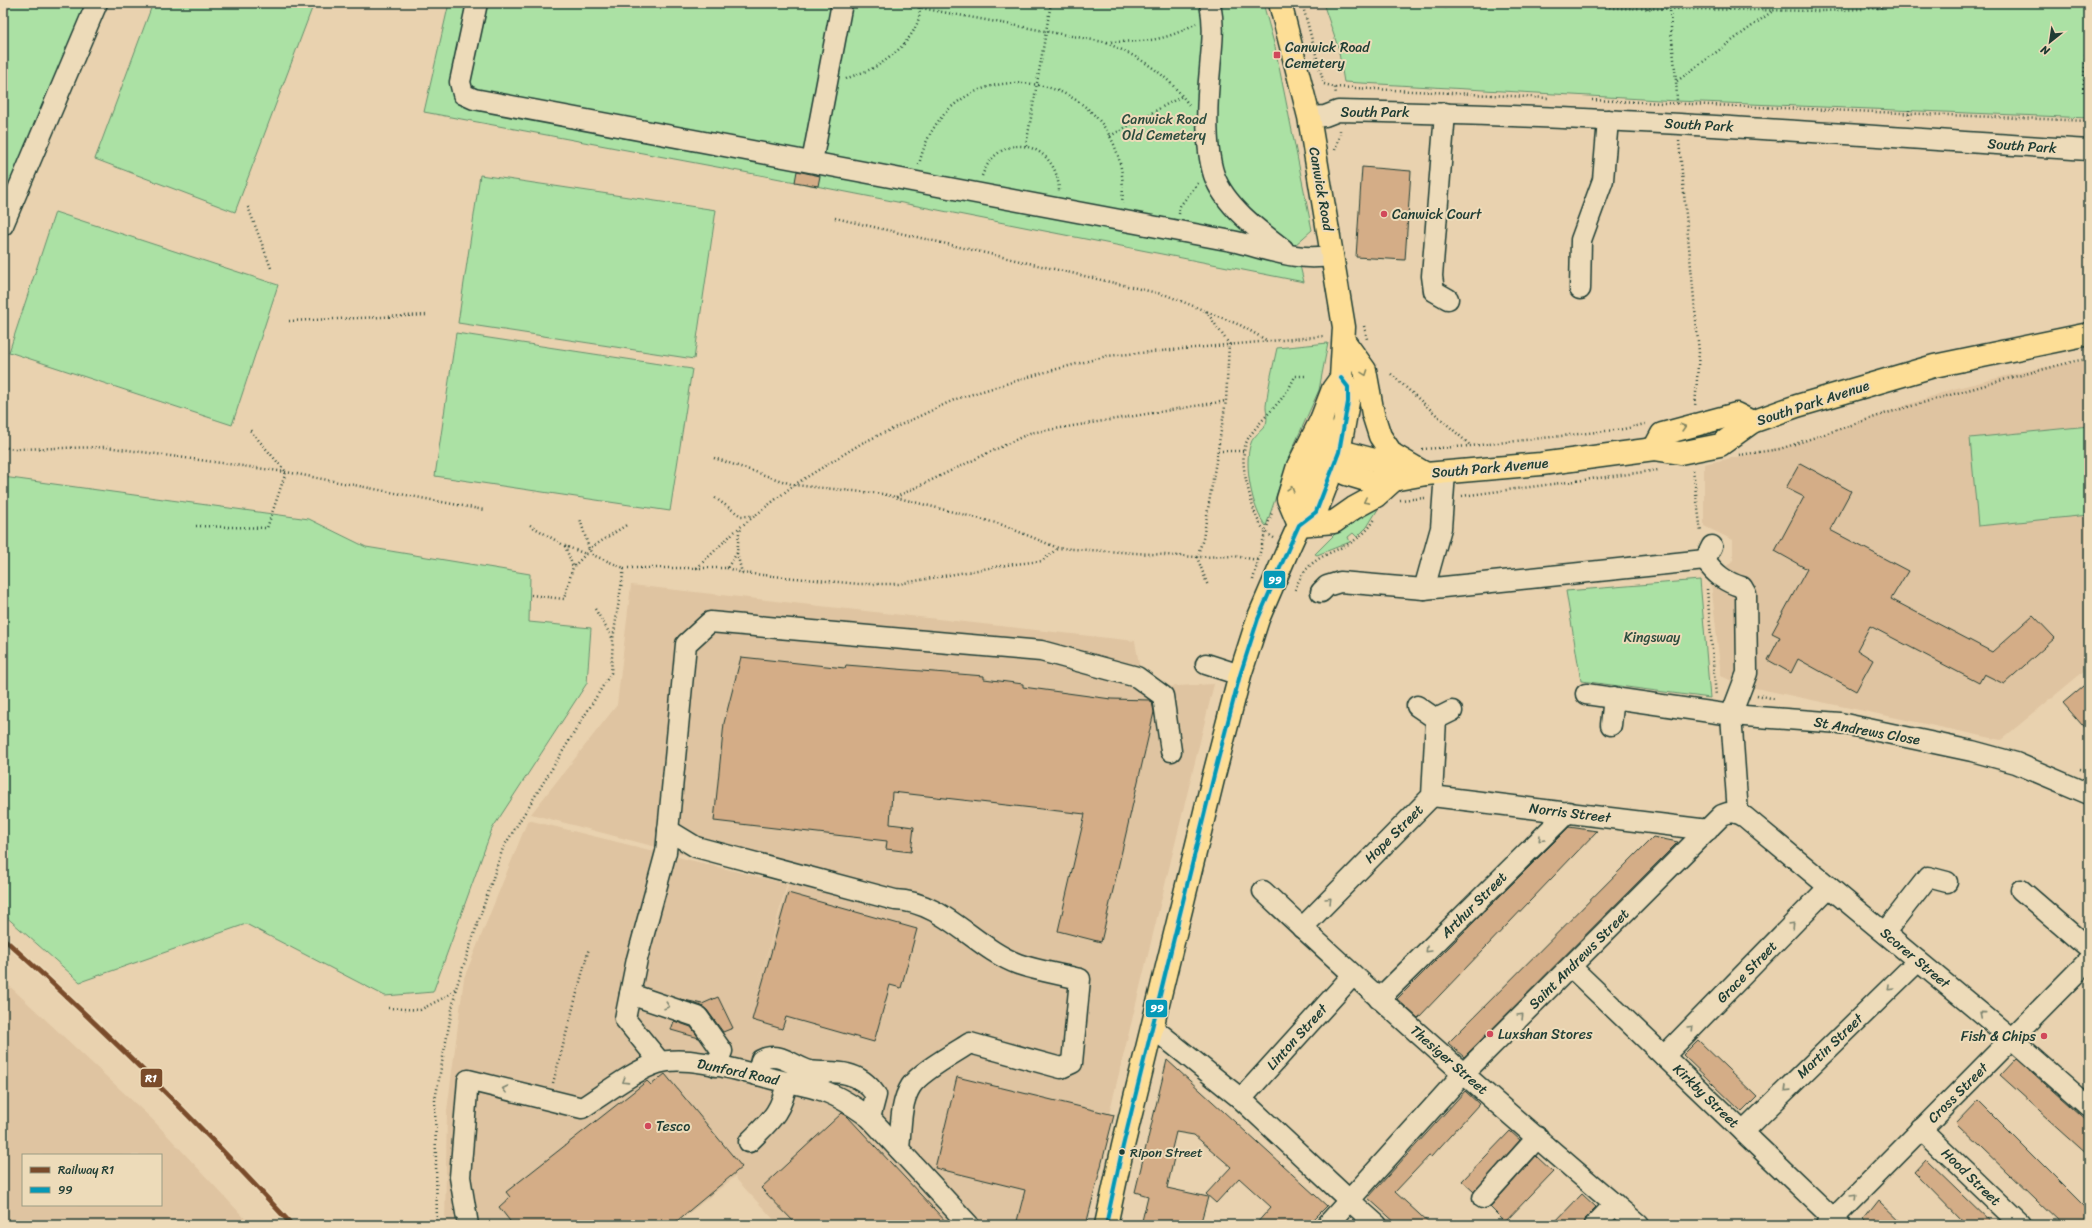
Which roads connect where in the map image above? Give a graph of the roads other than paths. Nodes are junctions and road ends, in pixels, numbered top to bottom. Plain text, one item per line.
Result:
1 (97, 3) edge
2 (477, 3) edge
3 (842, 3) edge
4 (1280, 3) edge
5 (1210, 4) edge
6 (1445, 113) junction
7 (1308, 117) junction
8 (1608, 120) junction
9 (2089, 150) edge
10 (812, 162) junction
11 (1245, 218) junction
12 (3, 225) edge
13 (1232, 240) junction
14 (1333, 255) junction
15 (1291, 256) junction
16 (1580, 289) dead end
17 (1448, 299) dead end
18 (2089, 334) edge
19 (1338, 338) junction
20 (1341, 378) junction
21 (1321, 420) junction
22 (1334, 456) junction
23 (1436, 473) junction
24 (1397, 477) junction
25 (1299, 525) junction
26 (1424, 589) junction
27 (1321, 592) dead end
28 (1206, 664) dead end
29 (1240, 675) junction
30 (1586, 694) dead end
31 (1614, 697) junction
32 (1417, 706) dead end
33 (1731, 714) junction
34 (1611, 725) dead end
35 (1171, 751) dead end
36 (2089, 794) edge
37 (1432, 796) junction
38 (1568, 812) junction
39 (1738, 813) junction
40 (668, 830) junction
41 (1708, 830) junction
42 (1947, 882) dead end
43 (1829, 887) junction
44 (2021, 890) dead end
45 (1263, 891) dead end
46 (1302, 928) junction
47 (1884, 932) junction
48 (2089, 949) edge
49 (2089, 960) edge
50 (1918, 961) junction
51 (1571, 967) junction
52 (1353, 975) junction
53 (630, 994) junction
54 (1379, 999) junction
55 (1153, 1028) junction
56 (2012, 1039) junction
57 (1664, 1056) junction
58 (660, 1062) junction
59 (716, 1066) junction
60 (1463, 1074) junction
61 (757, 1075) junction
62 (787, 1082) junction
63 (1241, 1099) junction
64 (2089, 1107) edge
65 (870, 1118) junction
66 (1921, 1129) junction
67 (1743, 1132) junction
68 (1538, 1137) junction
69 (749, 1142) dead end
70 (899, 1149) junction
71 (1483, 1198) dead end
72 (1350, 1201) junction
73 (1614, 1204) junction
74 (1833, 1223) edge
75 (468, 1225) edge
76 (969, 1225) edge
77 (1106, 1225) edge
78 (1327, 1225) edge
79 (1378, 1225) edge
80 (1595, 1225) edge
81 (1639, 1225) edge
82 (2020, 1225) edge

1 - 12 street
2 - 10 street
3 - 10 street
4 - 7 main road, Canwick Road
5 - 11 street
6 - 7 street, South Park
6 - 8 street, South Park
6 - 17 street
7 - 14 main road, Canwick Road
8 - 9 street, South Park
8 - 16 street
10 - 13 street
11 - 13 street
11 - 15 street
13 - 15 street
14 - 15 street
14 - 19 main road, Canwick Road
18 - 23 main road, South Park Avenue
19 - 20 main road, Canwick Road
19 -> 23 main road
20 - 21 main road, Canwick Road
20 - 22 main road, Canwick Road
21 - 22 main road
25 -> 21 main road, Canwick Road
22 - 24 main road, South Park Avenue
22 - 25 main road, Canwick Road
23 - 24 main road, South Park Avenue
23 - 26 street
24 -> 25 main road
25 - 29 main road, Canwick Road
26 - 27 street
26 - 33 street
28 - 29 street
29 - 55 main road, Canwick Road
30 - 31 street, St Andrews Close
31 - 33 street, St Andrews Close
31 - 34 street
32 - 37 street, Hope Street
33 - 36 street, St Andrews Close
33 - 39 street
35 - 40 street
37 - 38 street, Norris Street
46 -> 37 street, Hope Street
38 - 41 street, Norris Street
38 -> 54 street, Arthur Street
39 - 41 street, Saint Andrews Street
39 - 43 street, Scorer Street
40 - 53 street
40 - 70 street
41 - 51 street, Saint Andrews Street
42 - 47 street
43 - 47 street, Scorer Street
57 -> 43 street, Grace Street
44 - 48 street
45 - 46 street, Thesiger Street
46 - 52 street, Thesiger Street
47 - 50 street, Scorer Street
49 - 56 street, Cross Street
56 -> 50 street, Scorer Street
50 -> 67 street, Martin Street
51 - 57 street, Kirkby Street
60 -> 51 street, Saint Andrews Street
52 - 54 street, Thesiger Street
52 - 63 street, Linton Street
53 - 58 street
53 -> 59 street
54 - 60 street, Thesiger Street
55 - 63 street
55 - 77 main road, Canwick Road
56 - 64 street, Scorer Street
56 - 66 street, Cross Street
57 - 67 street, Kirkby Street
58 - 59 street, Dunford Road
58 -> 75 street, Dunford Road
59 - 61 street, Dunford Road
60 - 68 street, Thesiger Street
60 - 72 street, Saint Andrews Street
61 - 62 street, Dunford Road
61 - 65 street
62 - 65 street, Dunford Road
62 - 69 street
63 - 72 street
65 - 70 street, Dunford Road
74 -> 66 street, Cross Street
66 - 82 street, Hood Street
67 - 74 street, Kirkby Street
68 - 71 street
68 - 73 street, Thesiger Street
70 - 76 street, Dunford Road
72 - 78 street, Saint Andrews Street
72 - 79 street
73 - 80 street
73 - 81 street, Thesiger Street

